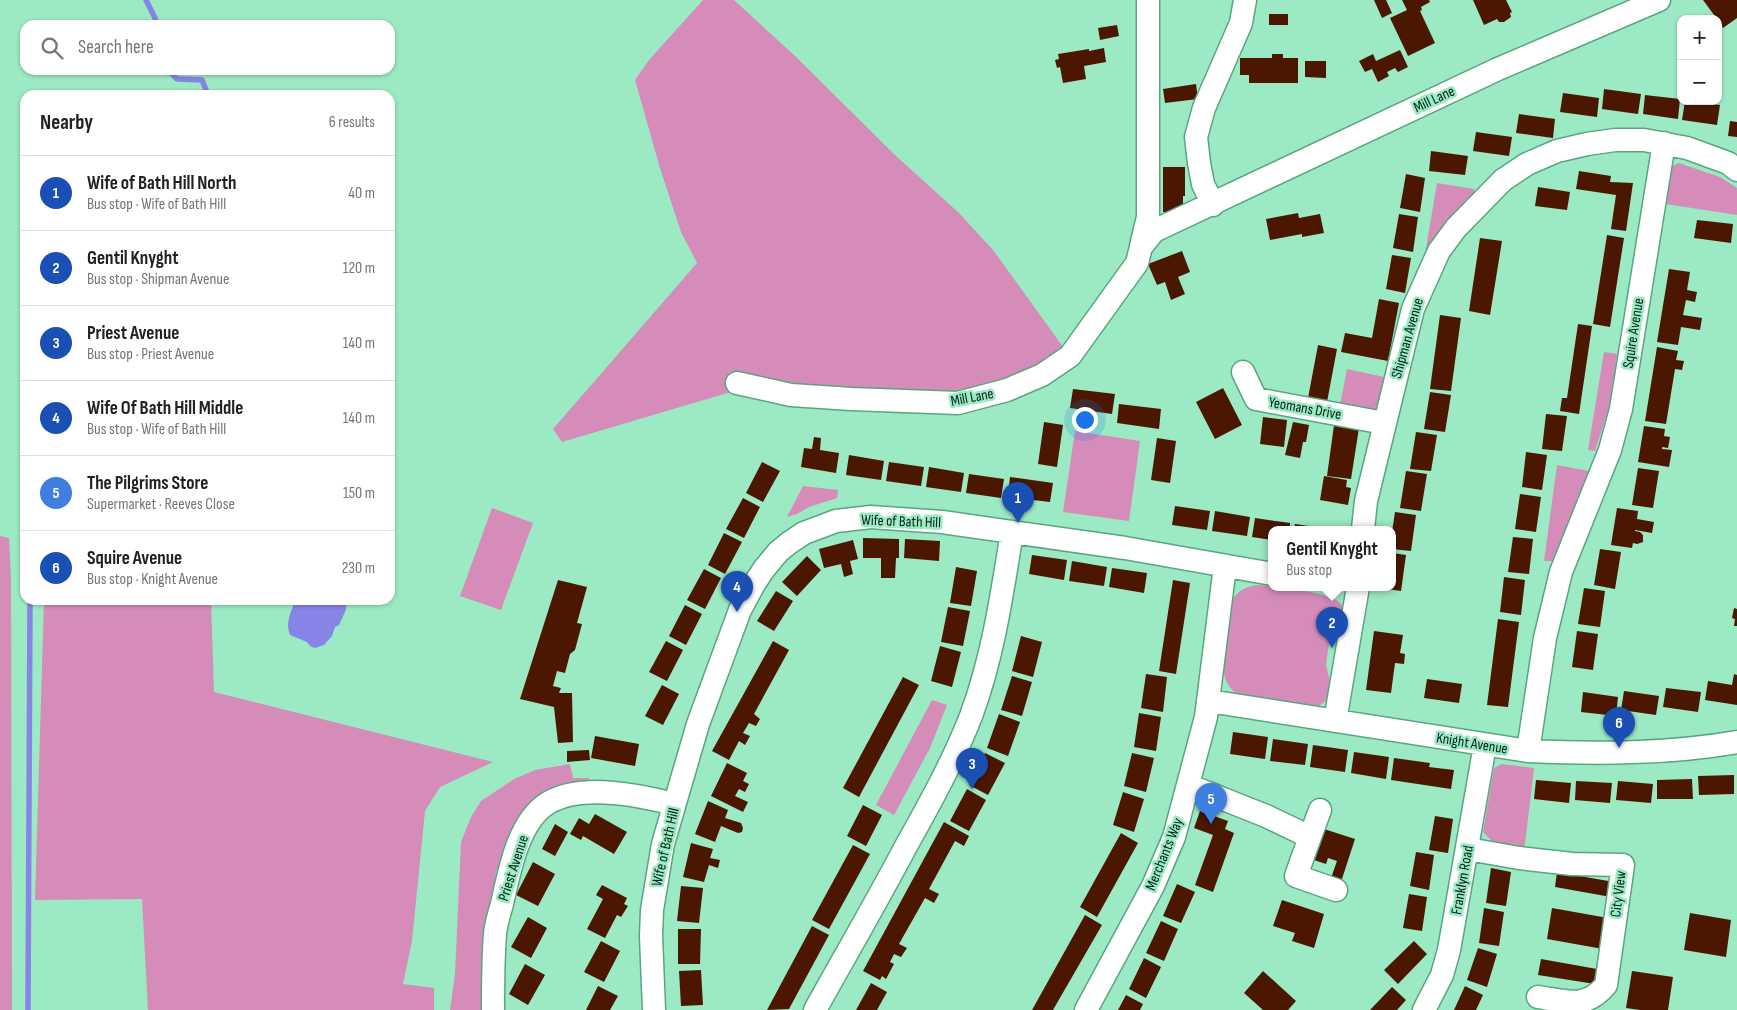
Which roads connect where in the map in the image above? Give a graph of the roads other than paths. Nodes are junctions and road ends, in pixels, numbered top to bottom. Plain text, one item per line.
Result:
1 (1148, 0) edge
2 (1245, 0) edge
3 (1659, 0) edge
4 (1664, 143) junction
5 (1737, 170) edge
6 (1213, 205) junction
7 (1141, 247) junction
8 (1243, 372) dead end
9 (737, 383) dead end
10 (1384, 423) junction
11 (1363, 526) edge
12 (1012, 532) junction
13 (1225, 566) junction
14 (1268, 573) edge
15 (1355, 591) edge
16 (1209, 701) junction
17 (1335, 720) junction
18 (1737, 742) edge
19 (1485, 745) junction
20 (1528, 751) junction
21 (1188, 785) junction
22 (674, 804) junction
23 (1320, 810) dead end
24 (1310, 837) junction
25 (1468, 849) junction
26 (1336, 890) dead end
27 (1544, 1002) edge
28 (493, 1010) edge
29 (654, 1010) edge
30 (815, 1010) edge
31 (1086, 1010) edge
32 (1424, 1010) edge

1 - 7 street, Mill Lane
2 - 6 street
3 - 6 street, Mill Lane
4 - 5 street, Shipman Avenue
4 - 10 street, Shipman Avenue
4 - 20 street, Squire Avenue
6 - 7 street, Mill Lane
7 - 9 street, Mill Lane
8 - 10 street, Yeomans Drive
10 - 11 street, Shipman Avenue
12 - 13 street, Wife of Bath Hill
12 - 22 street, Wife of Bath Hill
12 - 30 street
13 - 14 street, Wife of Bath Hill
13 - 16 street, Merchants Way
15 - 17 street
16 - 17 street, Knight Avenue
16 - 21 street, Merchants Way
17 - 19 street, Knight Avenue
18 - 20 street, Knight Avenue
19 - 20 street, Knight Avenue
19 - 25 street, Franklyn Road
21 - 24 street
21 - 31 street, Merchants Way
22 - 28 street, Priest Avenue
22 - 29 street, Wife of Bath Hill
23 - 24 street
24 - 26 street
25 - 27 street, City View
25 - 32 street, Franklyn Road

